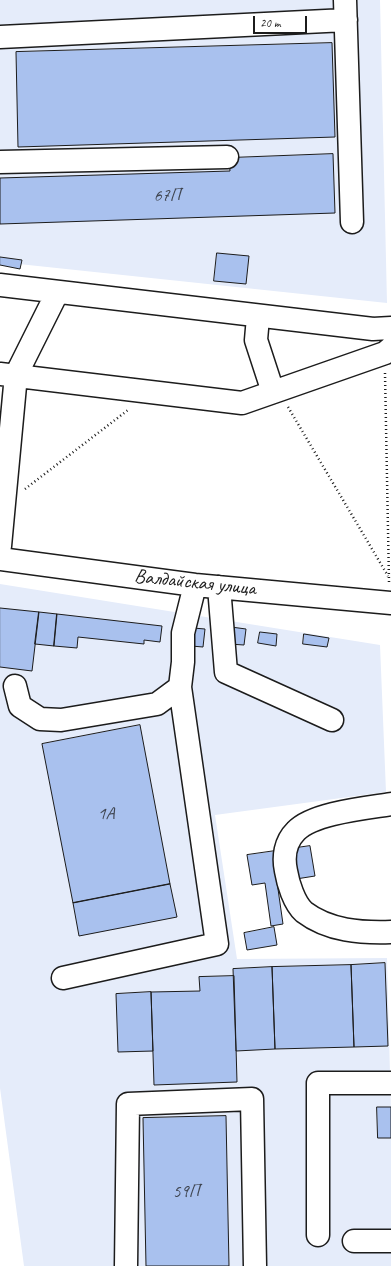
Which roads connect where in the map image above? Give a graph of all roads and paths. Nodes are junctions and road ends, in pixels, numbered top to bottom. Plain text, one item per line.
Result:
1 (346, 10) edge
2 (0, 37) edge
3 (227, 157) dead end
4 (0, 162) edge
5 (352, 222) dead end
6 (0, 285) edge
7 (57, 293) junction
8 (258, 317) junction
9 (391, 328) edge
10 (388, 350) edge
11 (8, 374) edge
12 (275, 391) junction
13 (152, 392) junction
14 (4, 505) junction
15 (0, 546) edge
16 (0, 559) edge
17 (388, 577) junction
18 (195, 585) junction
19 (219, 587) junction
20 (390, 602) edge
21 (15, 686) dead end
22 (180, 687) junction
23 (332, 720) dead end
24 (391, 804) edge
25 (391, 932) edge
26 (63, 978) dead end
27 (391, 1083) edge
28 (318, 1235) dead end
29 (354, 1241) dead end
30 (391, 1241) edge
31 (126, 1266) edge
32 (255, 1266) edge

1 - 2 street
1 - 5 street
3 - 4 street
6 - 7 street
7 - 8 street
7 - 11 street
8 - 9 street
8 - 12 street
10 - 12 street
10 - 17 path
11 - 13 street
11 - 14 street
12 - 13 street
12 - 17 path
13 - 14 path
14 - 15 street
16 - 18 street, Валдайская улица
17 - 20 path
18 - 19 street, Валдайская улица
18 - 22 street
19 - 20 street, Валдайская улица
19 - 23 street
21 - 22 street
22 - 26 street
24 - 25 street
27 - 28 street
29 - 30 street
31 - 32 street

